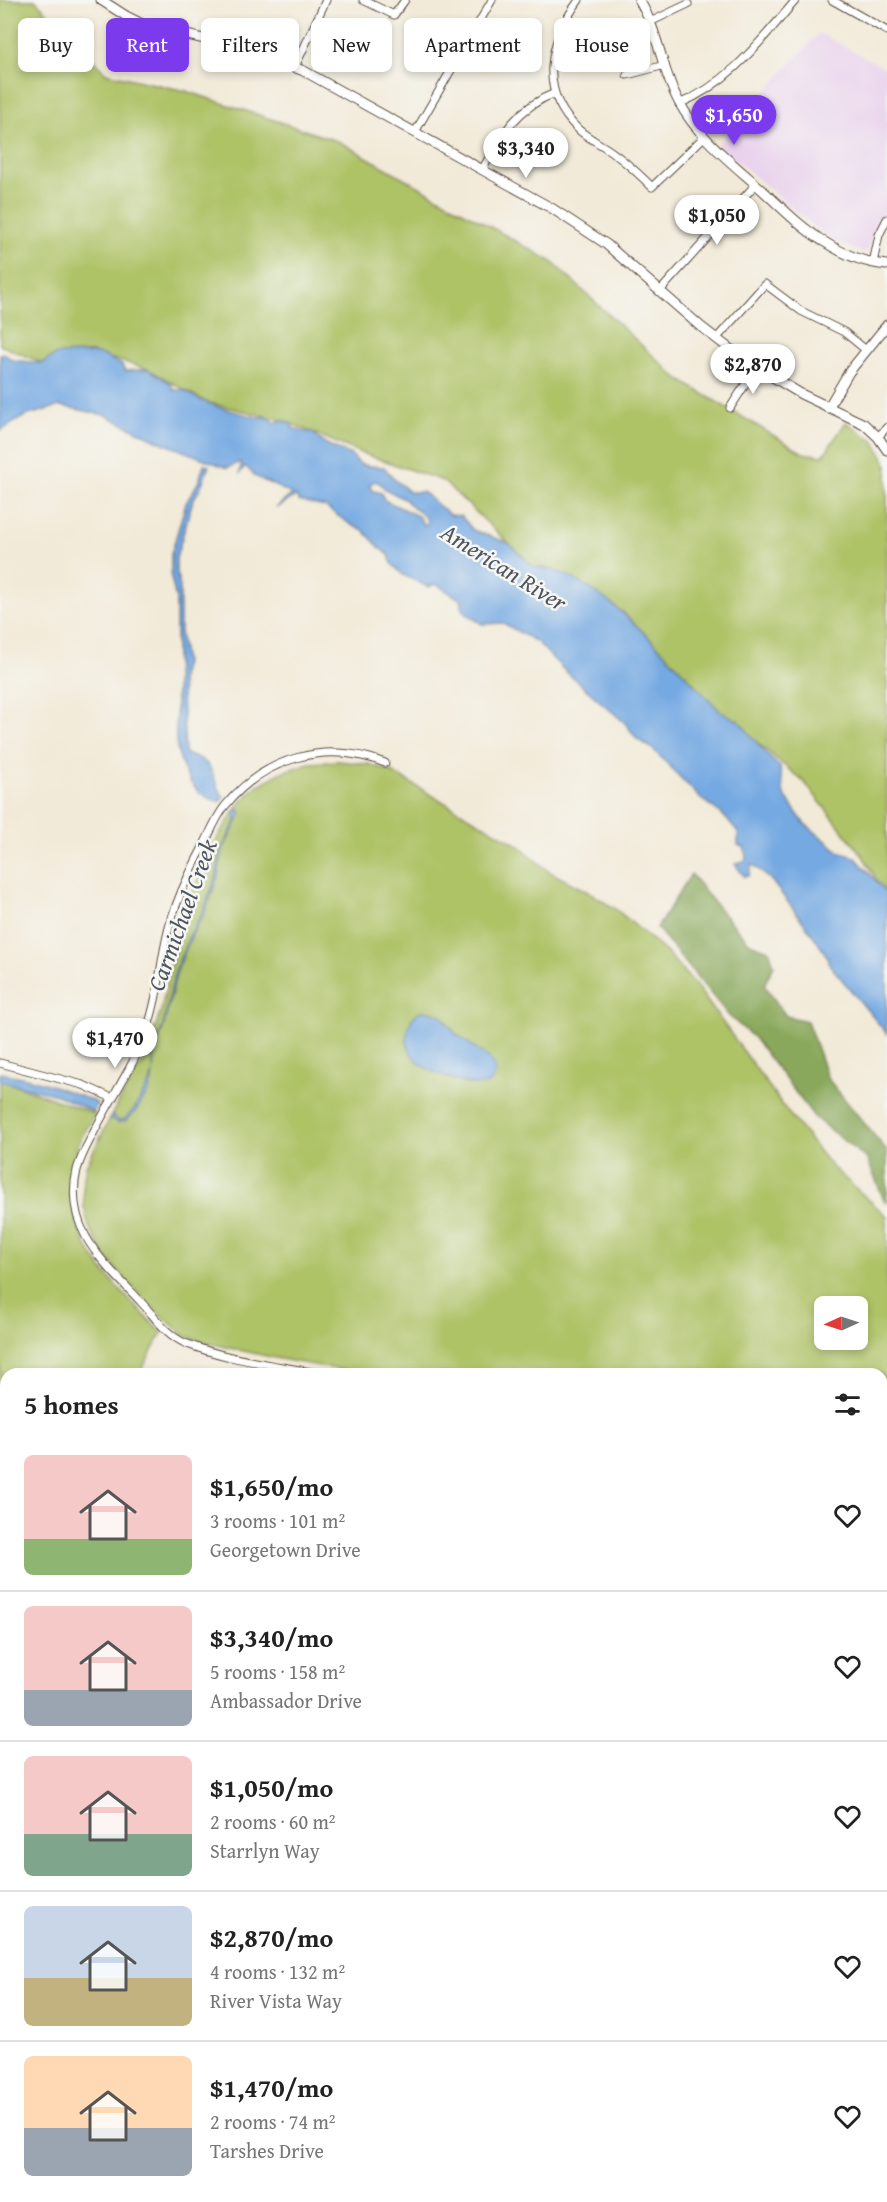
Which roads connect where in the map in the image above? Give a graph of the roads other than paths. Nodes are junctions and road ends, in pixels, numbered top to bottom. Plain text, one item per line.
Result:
1 (101, 0) edge
2 (326, 0) edge
3 (363, 0) edge
4 (405, 0) edge
5 (492, 0) edge
6 (579, 0) edge
7 (639, 0) edge
8 (796, 0) edge
9 (832, 0) edge
10 (843, 3) edge
11 (688, 4) dead end
12 (648, 18) edge
13 (650, 22) joint
14 (887, 31) edge
15 (201, 38) edge
16 (299, 60) edge
17 (665, 65) junction
18 (299, 69) edge
19 (627, 75) dead end
20 (555, 93) junction
21 (680, 104) junction
22 (415, 132) junction
23 (704, 137) junction
24 (482, 170) junction
25 (756, 184) junction
26 (887, 219) edge
27 (873, 263) junction
28 (887, 265) edge
29 (660, 291) junction
30 (887, 325) edge
31 (716, 339) junction
32 (866, 350) junction
33 (756, 368) junction
34 (730, 408) dead end
35 (828, 408) junction
36 (887, 427) edge
37 (878, 437) junction
38 (887, 450) edge
39 (385, 763) dead end
40 (0, 1062) edge
41 (112, 1098) junction
42 (290, 1368) edge

1 - 15 street
2 - 16 street
3 - 4 street
5 - 22 street
6 - 20 street
7 - 12 street
8 - 21 street
9 - 10 street
10 - 14 street
11 - 13 street
13 - 17 street
17 - 19 street
17 - 21 street
18 - 22 street
20 - 23 street
20 - 24 street
21 - 23 street
22 - 24 street
23 - 25 street
24 - 29 street
25 - 27 street
25 - 29 street
26 - 27 street
27 - 28 street
29 - 31 street
30 - 32 street
31 - 32 street
31 - 33 street
32 - 35 street
33 - 34 street
33 - 35 street
35 - 37 street
36 - 37 street
37 - 38 street
39 - 41 street
40 - 41 street
41 - 42 street

